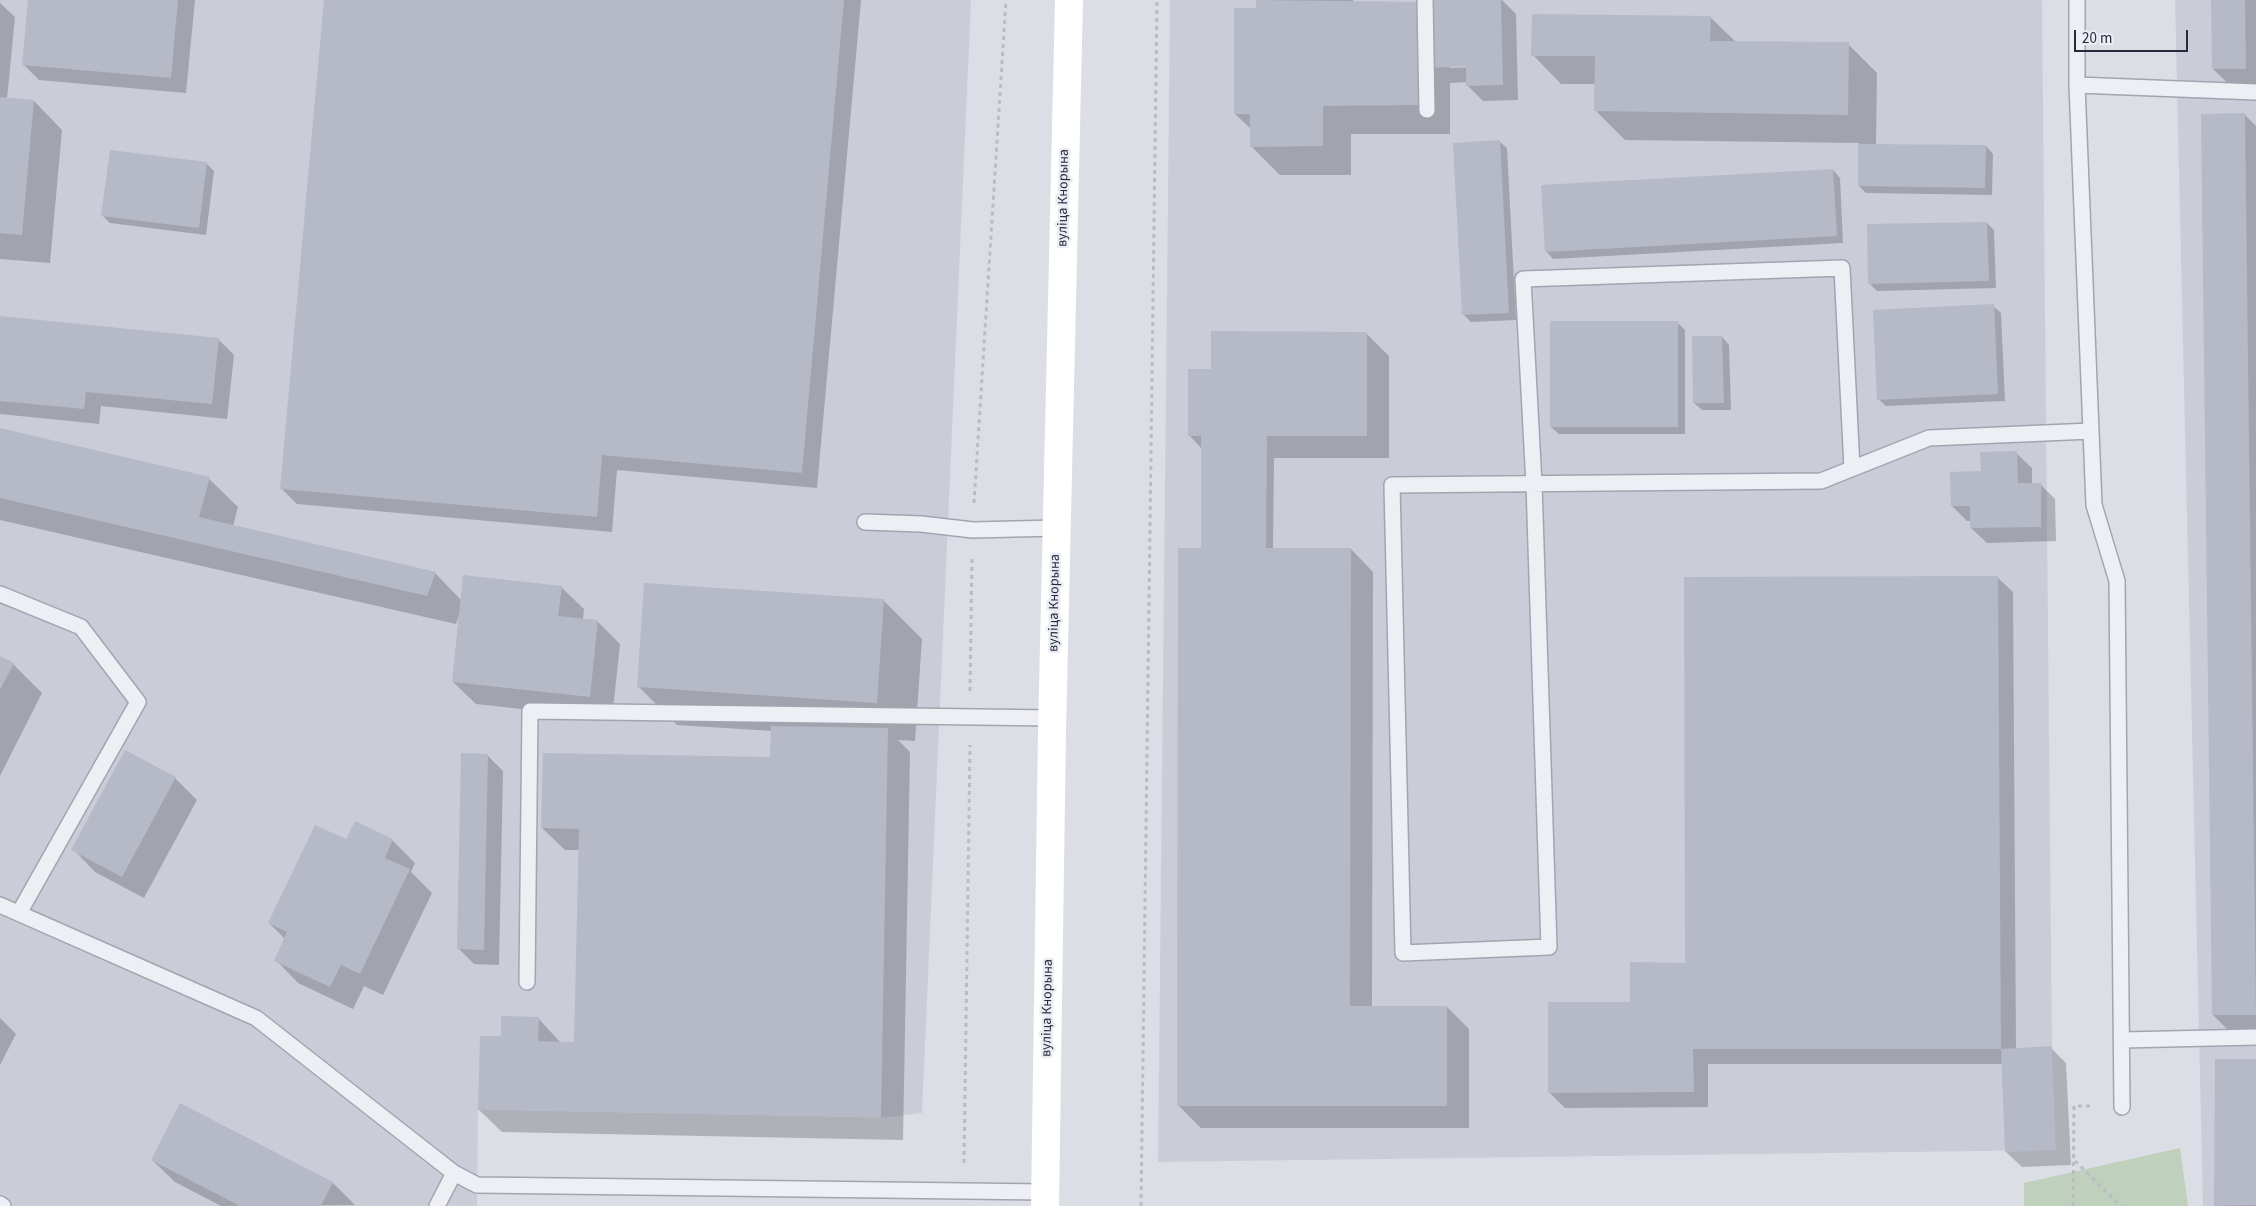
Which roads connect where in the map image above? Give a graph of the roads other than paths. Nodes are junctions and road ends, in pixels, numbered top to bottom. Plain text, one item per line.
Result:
1 (1069, 0) edge
2 (1424, 0) edge
3 (2076, 0) edge
4 (2077, 85) junction
5 (2256, 92) edge
6 (1427, 110) dead end
7 (2091, 431) junction
8 (1852, 468) junction
9 (1534, 484) junction
10 (864, 522) dead end
11 (1056, 528) junction
12 (0, 594) edge
13 (1053, 718) junction
14 (0, 905) edge
15 (19, 913) junction
16 (528, 982) dead end
17 (2256, 1037) edge
18 (2123, 1040) junction
19 (2122, 1107) road end
20 (454, 1173) junction
21 (1045, 1199) edge
22 (0, 1204) edge
23 (4, 1206) edge
24 (437, 1206) edge

1 - 11 main road, вуліца Кнорына
2 - 6 lane
3 - 4 lane
4 - 5 lane
4 - 7 lane
7 - 8 lane
7 - 18 lane
8 - 9 lane
8 - 9 lane
9 - 9 lane
10 - 11 lane
11 - 13 main road, вуліца Кнорына
12 - 15 lane
13 - 16 lane
13 - 21 main road, вуліца Кнорына
14 - 15 lane
15 - 20 lane
17 - 18 lane
18 - 19 lane
20 - 21 lane
20 - 24 lane
22 - 23 lane

